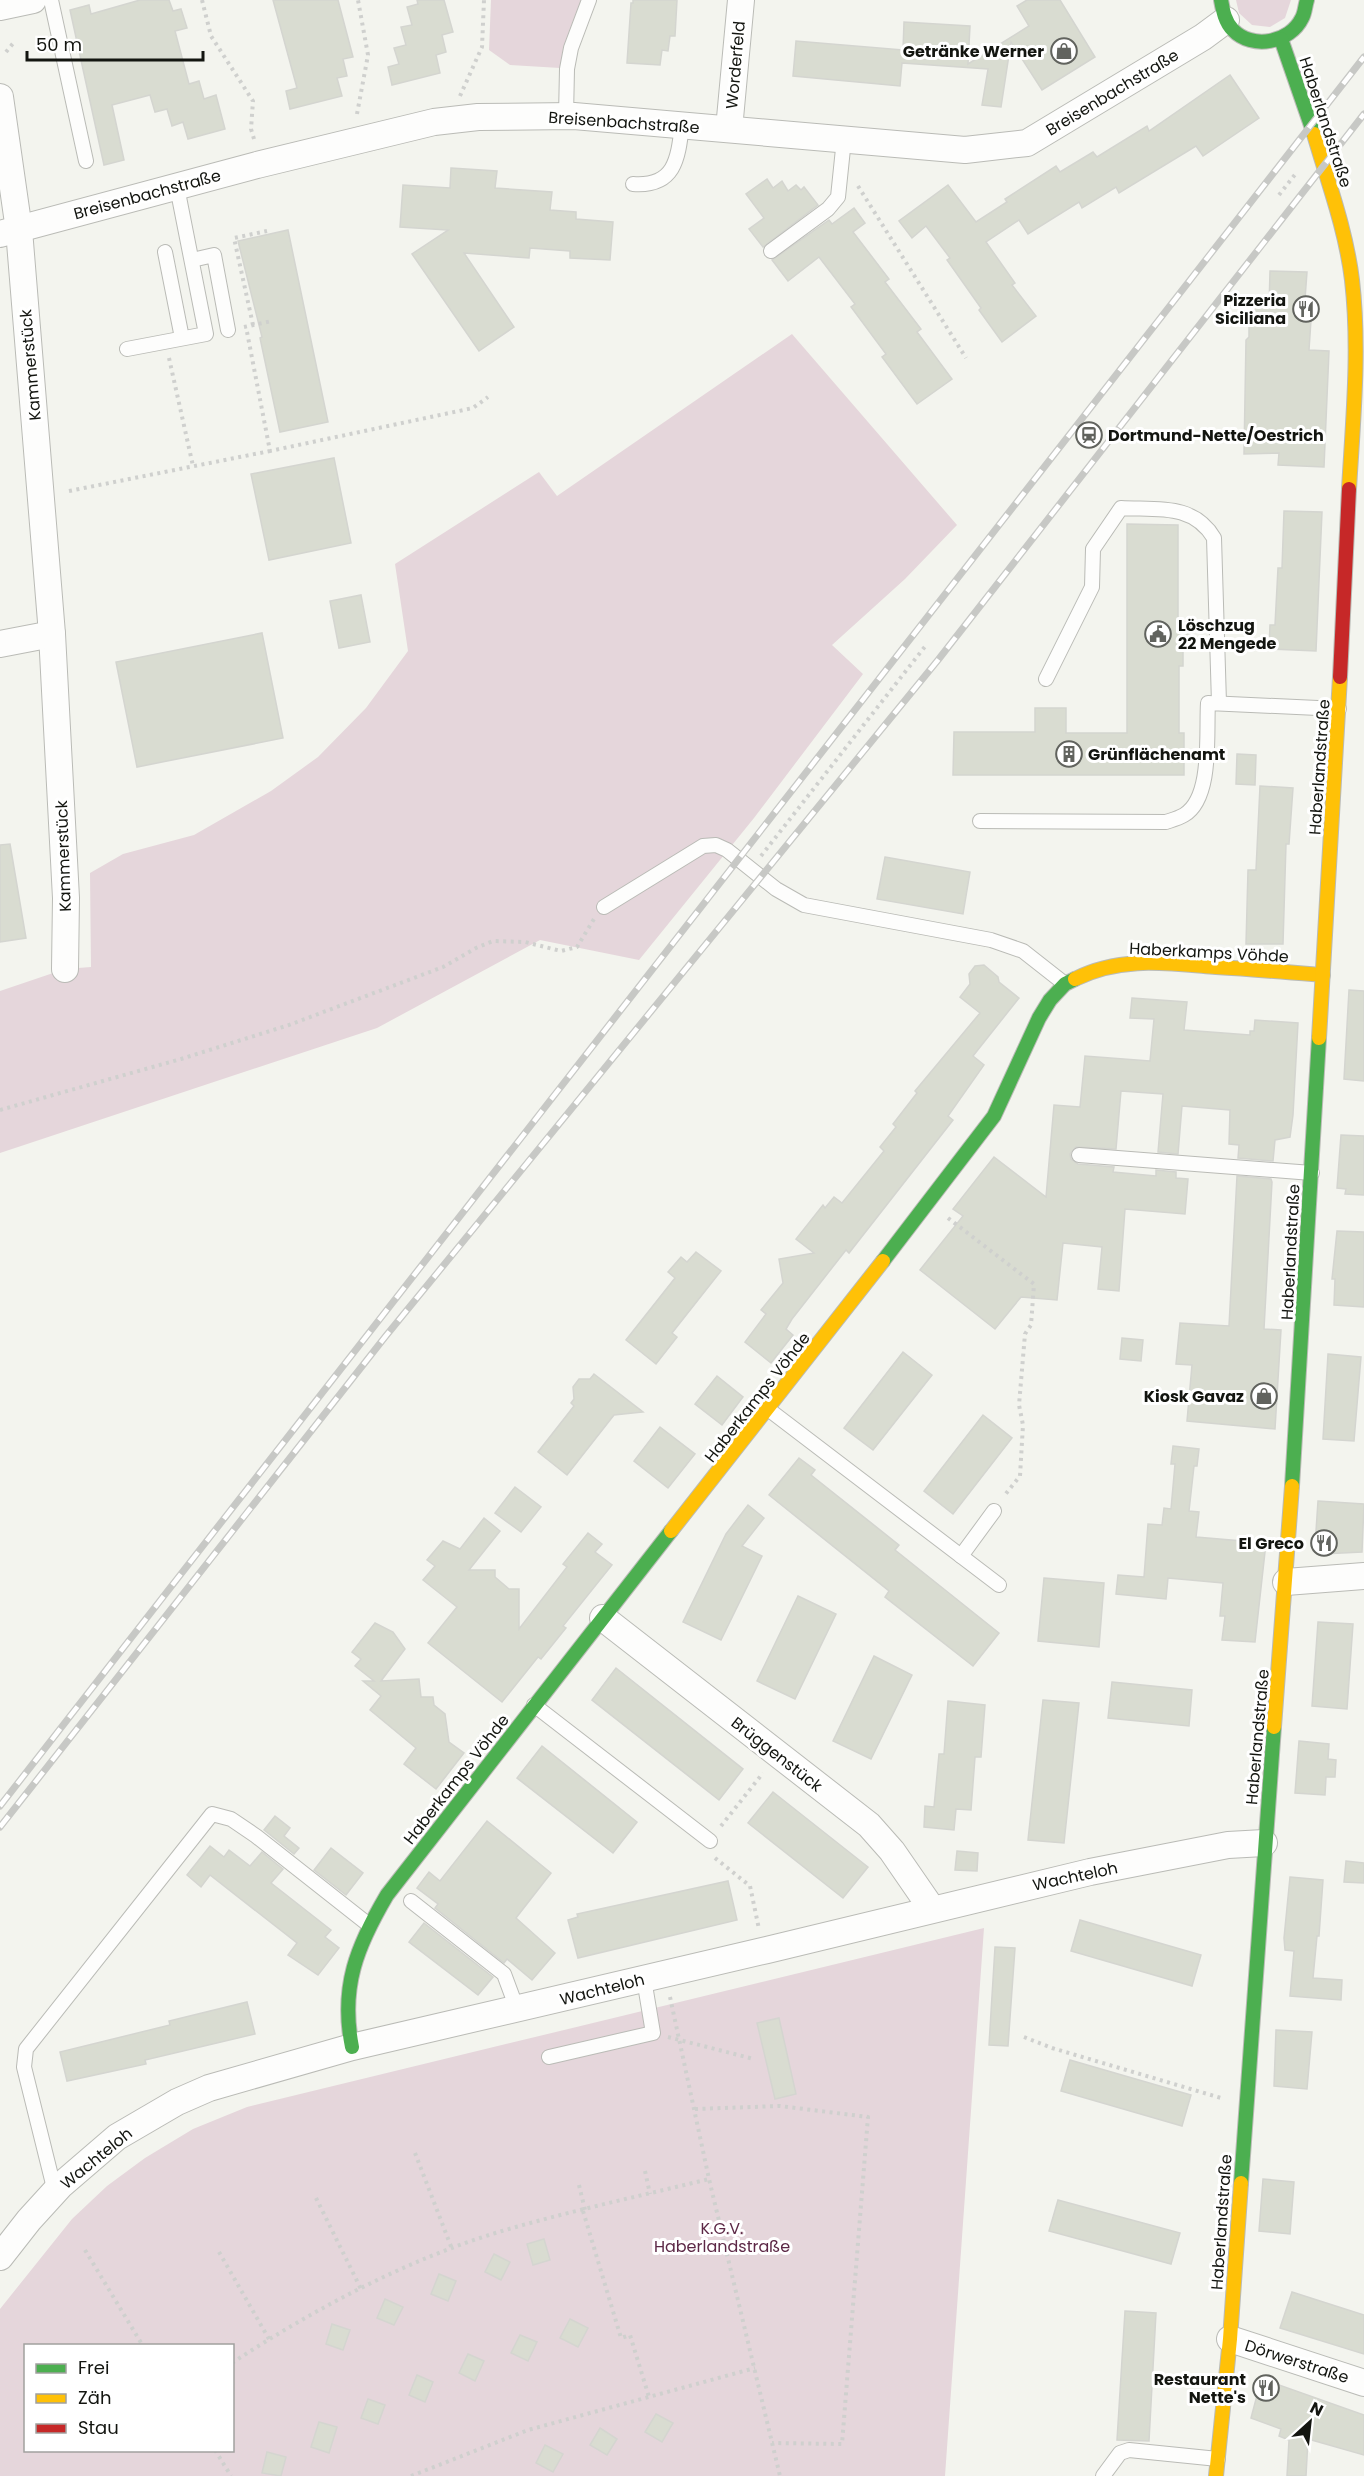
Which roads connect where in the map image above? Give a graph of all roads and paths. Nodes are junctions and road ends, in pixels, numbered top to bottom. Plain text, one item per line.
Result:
1 (33, 0) edge
2 (51, 0) edge
3 (202, 0) edge
4 (358, 0) edge
5 (484, 0) edge
6 (589, 0) edge
7 (741, 0) edge
8 (1307, 0) edge
9 (0, 7) edge
10 (1223, 10) edge
11 (1281, 39) junction
12 (15, 41) dead end
13 (6, 51) dead end
14 (459, 97) dead end
15 (0, 98) edge
16 (357, 114) dead end
17 (566, 116) junction
18 (682, 125) junction
19 (729, 129) junction
20 (254, 139) dead end
21 (844, 139) junction
22 (86, 162) dead end
23 (853, 177) dead end
24 (633, 184) dead end
25 (177, 187) junction
26 (267, 231) dead end
27 (9, 232) edge
28 (771, 251) dead end
29 (165, 252) dead end
30 (192, 260) junction
31 (272, 321) dead end
32 (253, 325) junction
33 (246, 327) junction
34 (228, 330) joint
35 (182, 338) junction
36 (165, 341) junction
37 (127, 349) dead end
38 (966, 358) dead end
39 (488, 397) dead end
40 (270, 451) junction
41 (193, 466) junction
42 (69, 491) dead end
43 (52, 634) junction
44 (0, 644) edge
45 (927, 644) dead end
46 (1046, 679) dead end
47 (1219, 704) junction
48 (1340, 709) junction
49 (980, 821) dead end
50 (774, 839) dead end
51 (604, 907) joint
52 (65, 969) dead end
53 (1323, 975) junction
54 (1065, 984) junction
55 (0, 1110) edge
56 (1079, 1155) dead end
57 (1312, 1173) junction
58 (929, 1203) junction
59 (768, 1409) junction
60 (994, 1511) joint
61 (961, 1556) junction
62 (1364, 1576) edge
63 (1286, 1582) junction
64 (999, 1584) dead end
65 (603, 1618) junction
66 (534, 1705) junction
67 (778, 1754) junction
68 (710, 1841) junction
69 (1264, 1843) junction
70 (411, 1901) dead end
71 (932, 1909) junction
72 (369, 1924) junction
73 (764, 1951) junction
74 (654, 1976) junction
75 (517, 2009) junction
76 (1024, 2037) dead end
77 (679, 2039) junction
78 (352, 2047) junction
79 (549, 2057) dead end
80 (754, 2059) dead end
81 (1246, 2105) junction
82 (695, 2109) junction
83 (415, 2153) dead end
84 (645, 2171) dead end
85 (710, 2179) junction
86 (579, 2185) dead end
87 (55, 2192) junction
88 (650, 2194) junction
89 (316, 2198) dead end
90 (584, 2210) junction
91 (452, 2249) junction
92 (85, 2250) dead end
93 (219, 2252) dead end
94 (0, 2257) edge
95 (361, 2289) junction
96 (268, 2339) junction
97 (1230, 2339) junction
98 (142, 2344) edge
99 (234, 2362) edge
100 (755, 2368) junction
101 (1364, 2383) edge
102 (649, 2397) junction
103 (772, 2443) junction
104 (216, 2452) edge
105 (1218, 2459) junction
106 (231, 2476) edge
107 (411, 2476) edge
108 (780, 2476) edge
109 (1103, 2476) edge
110 (1216, 2476) edge

1 - 9 street
2 - 22 lane
3 - 20 path
4 - 16 path
5 - 14 path
6 - 17 lane
7 - 19 street, Worderfeld
8 - 11 street
10 - 11 street
10 - 21 street, Breisenbachstraße
11 - 48 street, Haberlandstraße
12 - 13 path
15 - 27 street, Kammerstück
17 - 18 street, Breisenbachstraße
17 - 25 street, Breisenbachstraße
18 - 19 street, Breisenbachstraße
18 - 24 lane
19 - 21 street, Breisenbachstraße
21 - 28 lane
23 - 38 path
25 - 27 street, Breisenbachstraße
25 - 30 lane
26 - 32 path
27 - 43 street, Kammerstück
29 - 35 lane
30 - 34 lane
30 - 35 lane
31 - 32 path
32 - 33 path
33 - 34 path
33 - 40 path
35 - 36 lane
36 - 37 lane
36 - 41 path
39 - 40 path
40 - 41 path
41 - 42 path
43 - 44 street
43 - 52 street, Kammerstück
45 - 50 path
46 - 47 lane
47 - 48 lane
47 - 49 lane
48 - 53 street, Haberlandstraße
51 - 54 lane
51 - 55 path
53 - 54 street, Haberkamps Vöhde
53 - 57 street, Haberlandstraße
54 - 58 street, Haberkamps Vöhde
56 - 57 lane
57 - 63 street, Haberlandstraße
58 - 59 street, Haberkamps Vöhde
58 - 60 path
59 - 61 lane
59 - 65 street, Haberkamps Vöhde
60 - 61 lane
61 - 64 lane
62 - 63 street
63 - 69 street, Haberlandstraße
65 - 66 street, Haberkamps Vöhde
65 - 67 street, Brüggenstück
66 - 68 lane
66 - 72 street, Haberkamps Vöhde
67 - 68 path
67 - 71 street, Brüggenstück
68 - 73 path
69 - 71 street, Wachteloh
69 - 81 street, Haberlandstraße
70 - 75 lane
71 - 73 street, Wachteloh
72 - 78 street, Haberkamps Vöhde
72 - 87 lane
73 - 74 street, Wachteloh
74 - 75 street, Wachteloh
74 - 77 path
74 - 79 lane
75 - 78 street, Wachteloh
76 - 81 path
77 - 80 path
77 - 82 path
78 - 87 street, Wachteloh
81 - 97 street, Haberlandstraße
82 - 85 path
82 - 103 path
83 - 91 path
84 - 88 path
85 - 88 path
85 - 100 path
86 - 90 path
87 - 94 street, Wachteloh
88 - 90 path
89 - 95 path
90 - 91 path
90 - 102 path
91 - 95 path
92 - 98 path
93 - 96 path
95 - 96 path
96 - 99 path
97 - 101 street, Dörwerstraße
97 - 105 street, Haberlandstraße
100 - 102 path
100 - 103 path
102 - 107 path
103 - 108 path
104 - 106 path
105 - 109 lane
105 - 110 street, Haberlandstraße

